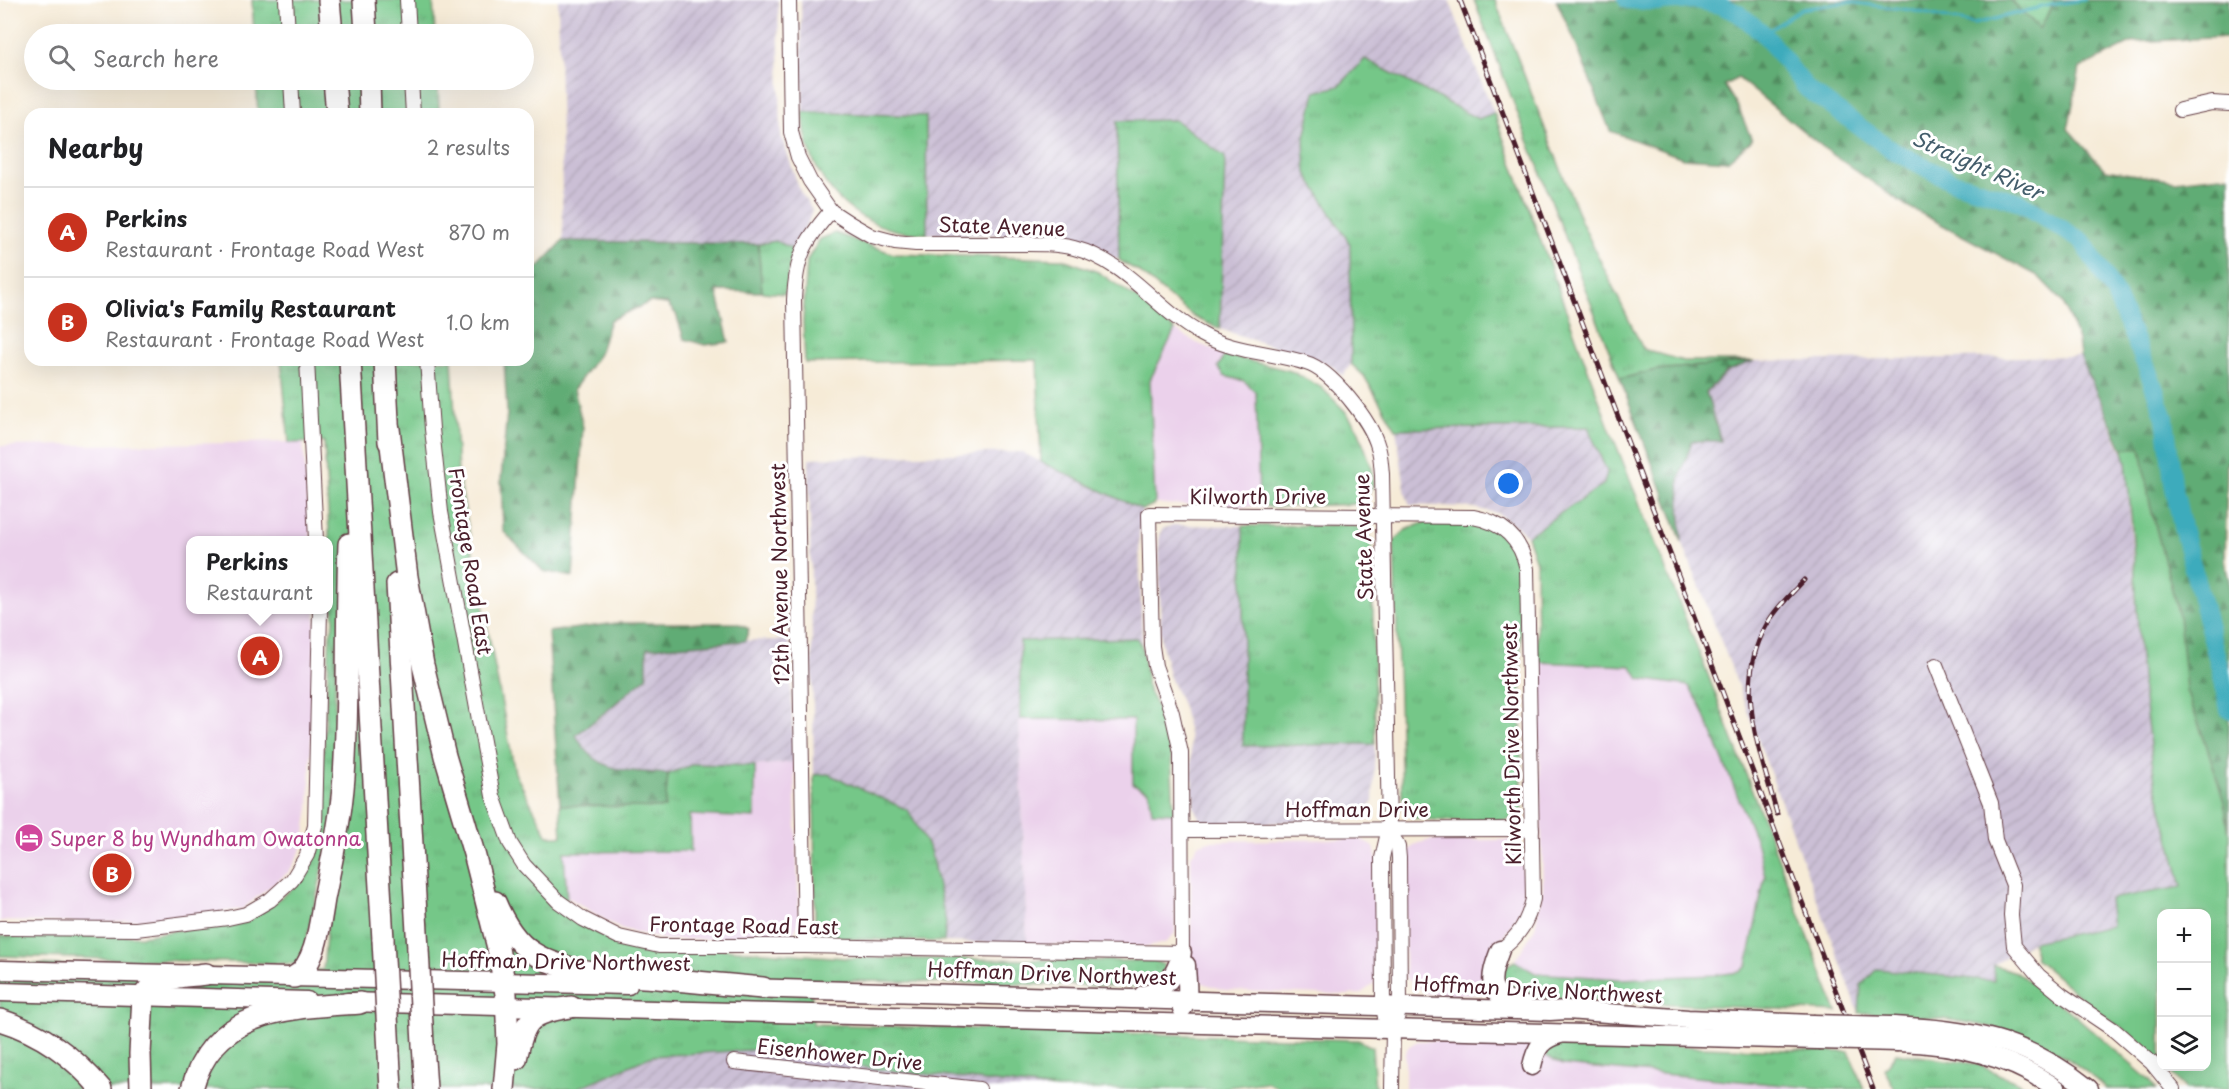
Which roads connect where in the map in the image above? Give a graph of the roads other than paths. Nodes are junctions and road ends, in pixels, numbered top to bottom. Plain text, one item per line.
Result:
1 (286, 0) edge
2 (329, 0) edge
3 (364, 0) edge
4 (407, 0) edge
5 (789, 0) edge
6 (287, 24) edge
7 (331, 24) edge
8 (365, 24) edge
9 (408, 24) edge
10 (292, 90) edge
11 (335, 90) edge
12 (369, 90) edge
13 (412, 90) edge
14 (2229, 104) edge
15 (293, 108) edge
16 (336, 108) edge
17 (370, 108) edge
18 (413, 108) edge
19 (2180, 110) dead end
20 (831, 211) junction
21 (307, 366) edge
22 (350, 366) edge
23 (385, 366) edge
24 (427, 366) edge
25 (353, 415) junction
26 (388, 429) junction
27 (1383, 516) junction
28 (1507, 531) joint
29 (316, 536) edge
30 (320, 614) edge
31 (1936, 665) dead end
32 (1389, 828) junction
33 (1532, 829) junction
34 (1182, 830) junction
35 (475, 857) junction
36 (0, 928) edge
37 (805, 946) junction
38 (1500, 950) joint
39 (1184, 959) junction
40 (0, 969) edge
41 (206, 974) junction
42 (294, 977) junction
43 (504, 983) junction
44 (764, 988) junction
45 (0, 992) edge
46 (143, 996) junction
47 (1131, 998) junction
48 (1187, 999) junction
49 (1257, 1001) junction
50 (360, 1003) junction
51 (1391, 1005) junction
52 (507, 1006) junction
53 (571, 1007) junction
54 (1567, 1010) junction
55 (0, 1020) edge
56 (1037, 1020) junction
57 (1393, 1029) junction
58 (1499, 1032) junction
59 (1815, 1032) junction
60 (1565, 1033) junction
61 (1895, 1034) junction
62 (734, 1062) dead end
63 (101, 1089) edge
64 (141, 1089) edge
65 (192, 1089) edge
66 (389, 1089) edge
67 (426, 1089) edge
68 (504, 1089) edge
69 (509, 1089) edge
70 (979, 1089) edge
71 (1392, 1089) edge
72 (2057, 1089) edge
73 (2089, 1089) edge
74 (2173, 1089) edge

1 - 6 street
2 - 7 highway
3 - 8 highway
4 - 9 street
5 - 20 street, State Avenue
10 - 15 street
11 - 16 highway
12 - 17 highway
13 - 18 street
14 - 19 street
20 - 27 street, State Avenue
20 - 37 street, 12th Avenue Northwest
21 - 29 street
22 - 25 highway
23 - 26 highway
24 - 37 street, Frontage Road East
25 - 42 highway
25 - 66 highway, bridge
26 - 35 highway
26 - 67 highway, bridge
27 - 28 street, Kilworth Drive
27 - 32 street, State Avenue
27 - 34 street, Kilworth Drive
28 - 33 street, Kilworth Drive Northwest
30 - 36 street
31 - 74 street
32 - 33 street, Hoffman Drive
32 - 34 street, Hoffman Drive
32 - 51 street, State Avenue
33 - 38 street, Kilworth Drive Northwest
34 - 39 street
35 - 43 highway
35 - 44 highway
37 - 39 street, Frontage Road East
38 - 54 main road
39 - 47 main road
39 - 48 main road
39 - 49 main road
40 - 41 main road, Hoffman Drive Northwest
41 - 42 main road, Hoffman Drive Northwest
41 - 46 highway
42 - 43 main road, Hoffman Drive Northwest
43 - 44 main road, Hoffman Drive Northwest
43 - 52 highway
44 - 47 main road, Hoffman Drive Northwest
45 - 46 main road, Hoffman Drive Northwest
46 - 50 main road, Hoffman Drive Northwest
46 - 64 highway
47 - 48 main road, Hoffman Drive Northwest
48 - 49 main road, Hoffman Drive Northwest
48 - 56 main road
49 - 51 main road, Hoffman Drive Northwest
50 - 52 main road, Hoffman Drive Northwest
50 - 65 highway
51 - 54 main road, Hoffman Drive Northwest
51 - 57 street, State Avenue
52 - 53 main road, Hoffman Drive Northwest
52 - 68 highway
53 - 56 main road, Hoffman Drive Northwest
53 - 69 highway
54 - 59 main road, Hoffman Drive Northwest
55 - 63 highway
56 - 57 main road, Hoffman Drive Northwest
57 - 58 main road, Hoffman Drive Northwest
57 - 71 street, State Avenue
58 - 60 main road, Hoffman Drive Northwest
58 - 60 main road
59 - 60 main road, Hoffman Drive Northwest
59 - 61 main road, Hoffman Drive Northwest, bridge
61 - 72 main road, Hoffman Drive Northwest
61 - 73 main road, Hoffman Drive Northwest
62 - 70 street, Eisenhower Drive

